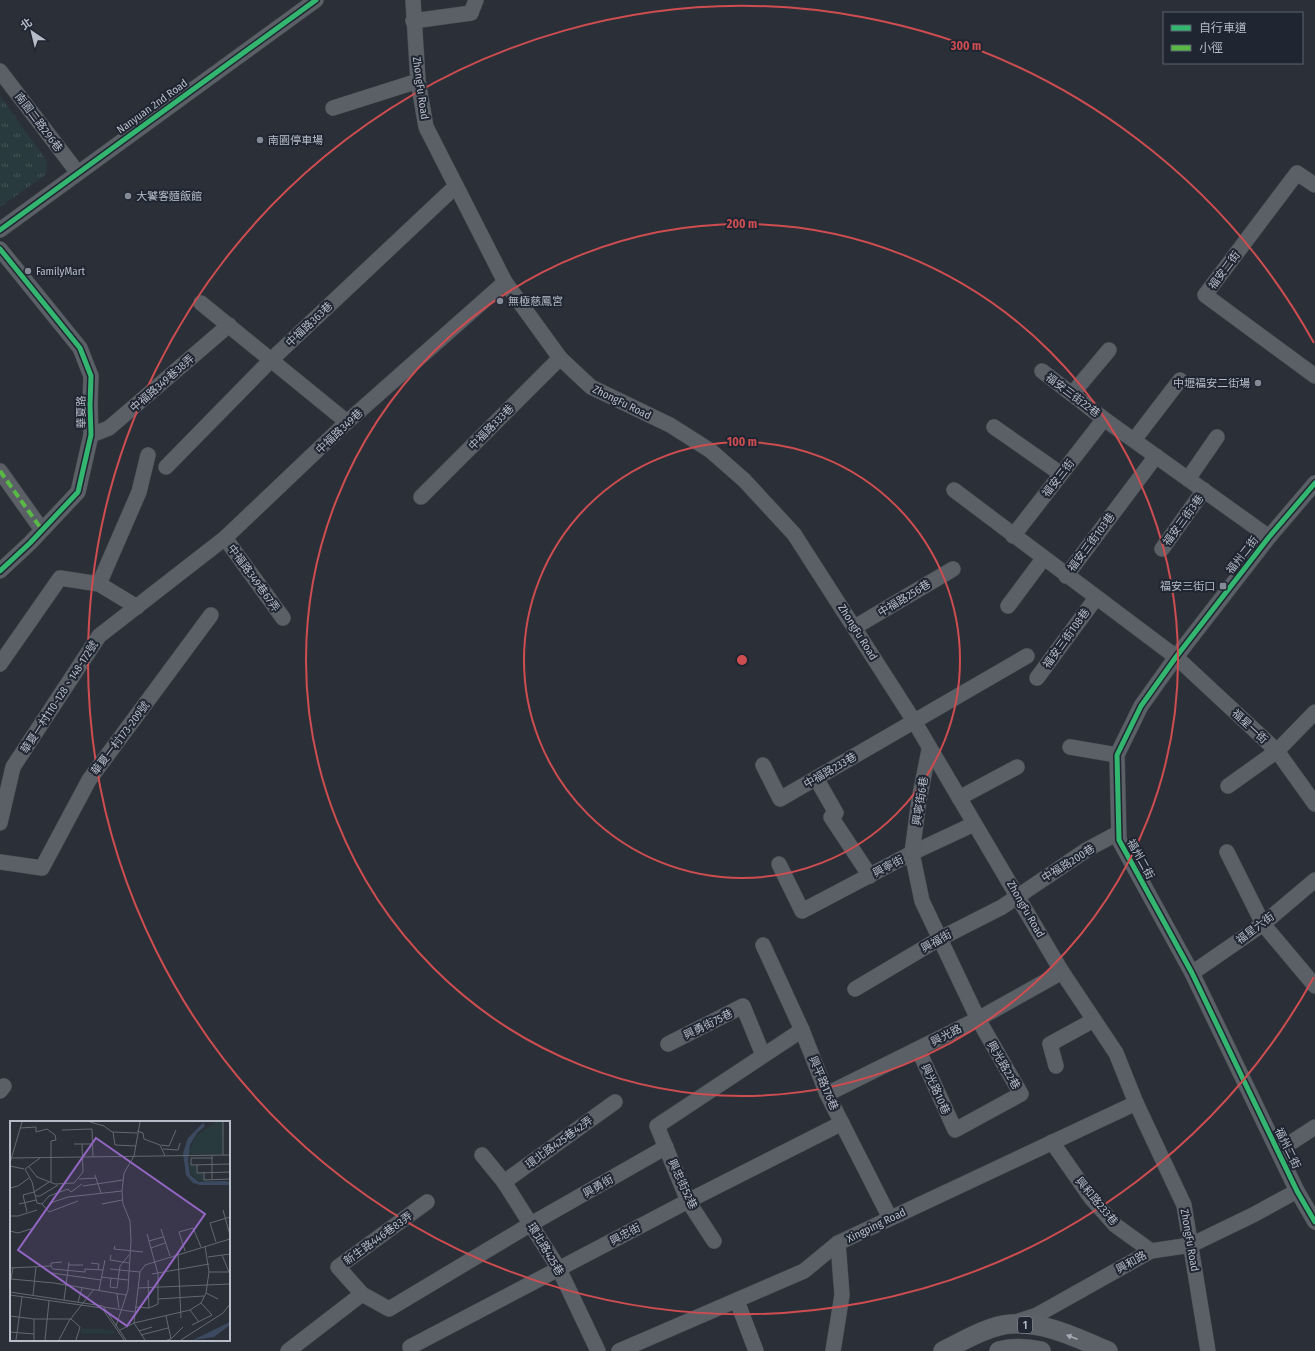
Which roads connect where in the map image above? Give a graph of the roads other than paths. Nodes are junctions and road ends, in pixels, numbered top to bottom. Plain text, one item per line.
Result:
1 (316, 0) edge
2 (413, 0) edge
3 (476, 0) edge
4 (413, 21) junction
5 (0, 71) edge
6 (418, 82) junction
7 (333, 108) dead end
8 (78, 173) junction
9 (1315, 185) edge
10 (456, 186) junction
11 (0, 230) edge
12 (0, 249) edge
13 (505, 282) junction
14 (201, 302) dead end
15 (229, 325) junction
16 (1109, 350) dead end
17 (560, 358) junction
18 (271, 360) junction
19 (1042, 371) dead end
20 (1315, 376) edge
21 (1180, 380) dead end
22 (1072, 394) junction
23 (1104, 419) junction
24 (347, 422) junction
25 (994, 427) dead end
26 (91, 435) junction
27 (1217, 437) dead end
28 (1134, 440) junction
29 (148, 455) dead end
30 (1156, 456) junction
31 (166, 467) dead end
32 (0, 471) edge
33 (1061, 474) junction
34 (1188, 479) junction
35 (1315, 483) edge
36 (954, 490) dead end
37 (1204, 490) junction
38 (421, 497) dead end
39 (42, 530) junction
40 (1013, 536) junction
41 (1269, 537) junction
42 (225, 538) junction
43 (1162, 549) dead end
44 (1043, 559) junction
45 (953, 569) dead end
46 (0, 571) edge
47 (1066, 576) junction
48 (172, 580) joint
49 (99, 584) junction
50 (1096, 598) junction
51 (1008, 606) dead end
52 (137, 607) junction
53 (211, 615) dead end
54 (283, 618) dead end
55 (855, 627) junction
56 (1027, 656) dead end
57 (1176, 657) junction
58 (0, 664) edge
59 (1037, 678) dead end
60 (1315, 712) edge
61 (914, 721) junction
62 (1070, 748) dead end
63 (929, 750) junction
64 (1277, 751) junction
65 (1117, 755) junction
66 (763, 765) dead end
67 (1017, 767) dead end
68 (816, 778) junction
69 (1228, 786) dead end
70 (959, 798) junction
71 (1315, 804) edge
72 (0, 823) edge
73 (974, 824) junction
74 (1118, 833) junction
75 (1228, 852) dead end
76 (912, 853) junction
77 (0, 862) edge
78 (779, 864) dead end
79 (870, 876) junction
80 (1315, 880) edge
81 (1018, 895) junction
82 (1263, 924) junction
83 (939, 939) junction
84 (763, 945) dead end
85 (1062, 972) junction
86 (1192, 973) junction
87 (1315, 986) edge
88 (855, 989) dead end
89 (978, 1019) junction
90 (1094, 1020) junction
91 (802, 1030) junction
92 (668, 1044) dead end
93 (918, 1049) junction
94 (763, 1055) junction
95 (1056, 1066) dead end
96 (828, 1094) junction
97 (615, 1102) dead end
98 (1136, 1103) junction
99 (842, 1123) junction
100 (1315, 1127) edge
101 (955, 1130) joint
102 (1052, 1142) junction
103 (666, 1147) junction
104 (1278, 1151) junction
105 (482, 1155) dead end
106 (504, 1182) junction
107 (1297, 1191) junction
108 (688, 1201) junction
109 (427, 1202) dead end
110 (890, 1218) junction
111 (1315, 1222) edge
112 (531, 1224) junction
113 (714, 1241) dead end
114 (838, 1244) junction
115 (1191, 1245) junction
116 (1151, 1251) junction
117 (559, 1269) junction
118 (362, 1294) junction
119 (737, 1300) junction
120 (1011, 1324) junction
121 (410, 1347) dead end
122 (288, 1351) edge
123 (598, 1351) edge
124 (619, 1351) edge
125 (756, 1351) edge
126 (833, 1351) edge
127 (943, 1351) edge
128 (999, 1351) edge
129 (1041, 1351) edge
130 (1108, 1351) edge
131 (1208, 1351) edge

1 - 8 street, Nanyuan 2nd Road
2 - 4 street, ZhongFu Road
3 - 4 street
4 - 6 street, ZhongFu Road
5 - 8 street, 南園二路296巷
6 - 7 street
6 - 10 street, ZhongFu Road
8 - 11 street, Nanyuan 2nd Road
9 - 20 street, 福安二街
10 - 13 street, ZhongFu Road
10 - 18 street, 中福路363巷
12 - 26 street, 華夏路
13 - 17 street, ZhongFu Road
13 - 24 street, 中福路349巷
14 - 15 street
15 - 18 street
15 - 26 street, 中福路349巷38弄
16 - 22 street
17 - 38 street, 中福路333巷
17 - 55 street, ZhongFu Road
18 - 24 street
18 - 31 street, 中福路363巷
19 - 22 street, 福安三街22巷
21 - 28 street
22 - 23 street, 福安三街22巷
23 - 28 street
23 - 33 street, 福安三街
24 - 42 street, 中福路349巷
25 - 33 street
26 - 39 street, 華夏路
27 - 34 street
28 - 30 street
29 - 49 street
30 - 34 street
30 - 47 street, 福安三街103巷
32 - 39 street
33 - 40 street, 福安三街
34 - 37 street
35 - 41 street, 福州二街
36 - 40 street
37 - 41 street
37 - 43 street, 福安三街3巷
39 - 46 street, 華夏路
40 - 44 street
41 - 57 street, 福州二街
42 - 48 street, 中福路349巷
42 - 54 street, 中福路349巷67弄
44 - 47 street
44 - 51 street
45 - 55 street, 中福路256巷
47 - 50 street
48 - 52 street, 華夏一村110~128、148~172號
49 - 52 street
49 - 58 street
50 - 57 street
50 - 59 street, 福安三街108巷
52 - 72 street, 華夏一村110~128、148~172號
53 - 77 street, 華夏一村173~209號
55 - 61 street, ZhongFu Road
56 - 61 street, 中福路233巷
57 - 64 street, 福星一街
57 - 65 street, 福州二街
60 - 64 street
61 - 63 street, ZhongFu Road
61 - 68 street, 中福路233巷
62 - 65 street
63 - 70 street, ZhongFu Road
63 - 76 street, 興寧街6巷
64 - 69 street
64 - 71 street, 福星一街
65 - 74 street, 福州二街
66 - 68 street, 中福路233巷
67 - 70 street
68 - 79 street
70 - 73 street, ZhongFu Road
73 - 76 street, 興寧街
73 - 81 street, ZhongFu Road
74 - 81 street, 中福路200巷
74 - 86 street, 福州二街
75 - 82 street
76 - 79 street, 興寧街
76 - 83 street, 興寧街6巷
78 - 79 street, 興寧街
80 - 82 street, 福星六街
81 - 83 street, 興福街
81 - 85 street, ZhongFu Road
82 - 86 street, 福星六街
82 - 87 street
83 - 88 street, 興福街
83 - 89 street, 興寧街6巷
84 - 91 street, 興平路176巷
85 - 89 street, 興光路
85 - 90 street, ZhongFu Road
86 - 104 street, 福州二街
89 - 93 street, 興光路
89 - 101 street, 興光路22巷
90 - 95 street
90 - 98 street, ZhongFu Road
91 - 94 street
91 - 96 street, 興平路176巷
92 - 94 street, 興勇街75巷
93 - 96 street, 興光路
93 - 101 street, 興光路10巷
94 - 103 street
96 - 99 street, 興平路176巷
97 - 106 street, 環北路425巷42弄
98 - 102 street, Xingping Road
98 - 115 street, ZhongFu Road
99 - 108 street, 興忠街
99 - 110 street, 興平路176巷
100 - 104 street
102 - 110 street, Xingping Road
102 - 116 street, 興和路233巷
103 - 108 street, 興忠街52巷
103 - 112 street, 興勇街
104 - 107 street, 福州二街
105 - 106 street, 環北路425巷
106 - 112 street, 環北路425巷
107 - 111 street, 福州二街
107 - 115 street, 興和路
108 - 113 street, 興忠街52巷
108 - 117 street, 興忠街
109 - 118 street, 新生路446巷83弄
110 - 114 street, Xingping Road
112 - 117 street, 環北路425巷
112 - 118 street, 興勇街
114 - 119 street, Xingping Road
114 - 126 street
115 - 116 street, 興和路
115 - 131 street, ZhongFu Road
116 - 120 street, 興和路
117 - 121 street, 興忠街
117 - 123 street, 環北路425巷
118 - 122 street
119 - 124 street, Xingping Road
119 - 125 street
120 - 127 main road, 1
130 -> 120 main road, 1
128 - 129 main road, 1

